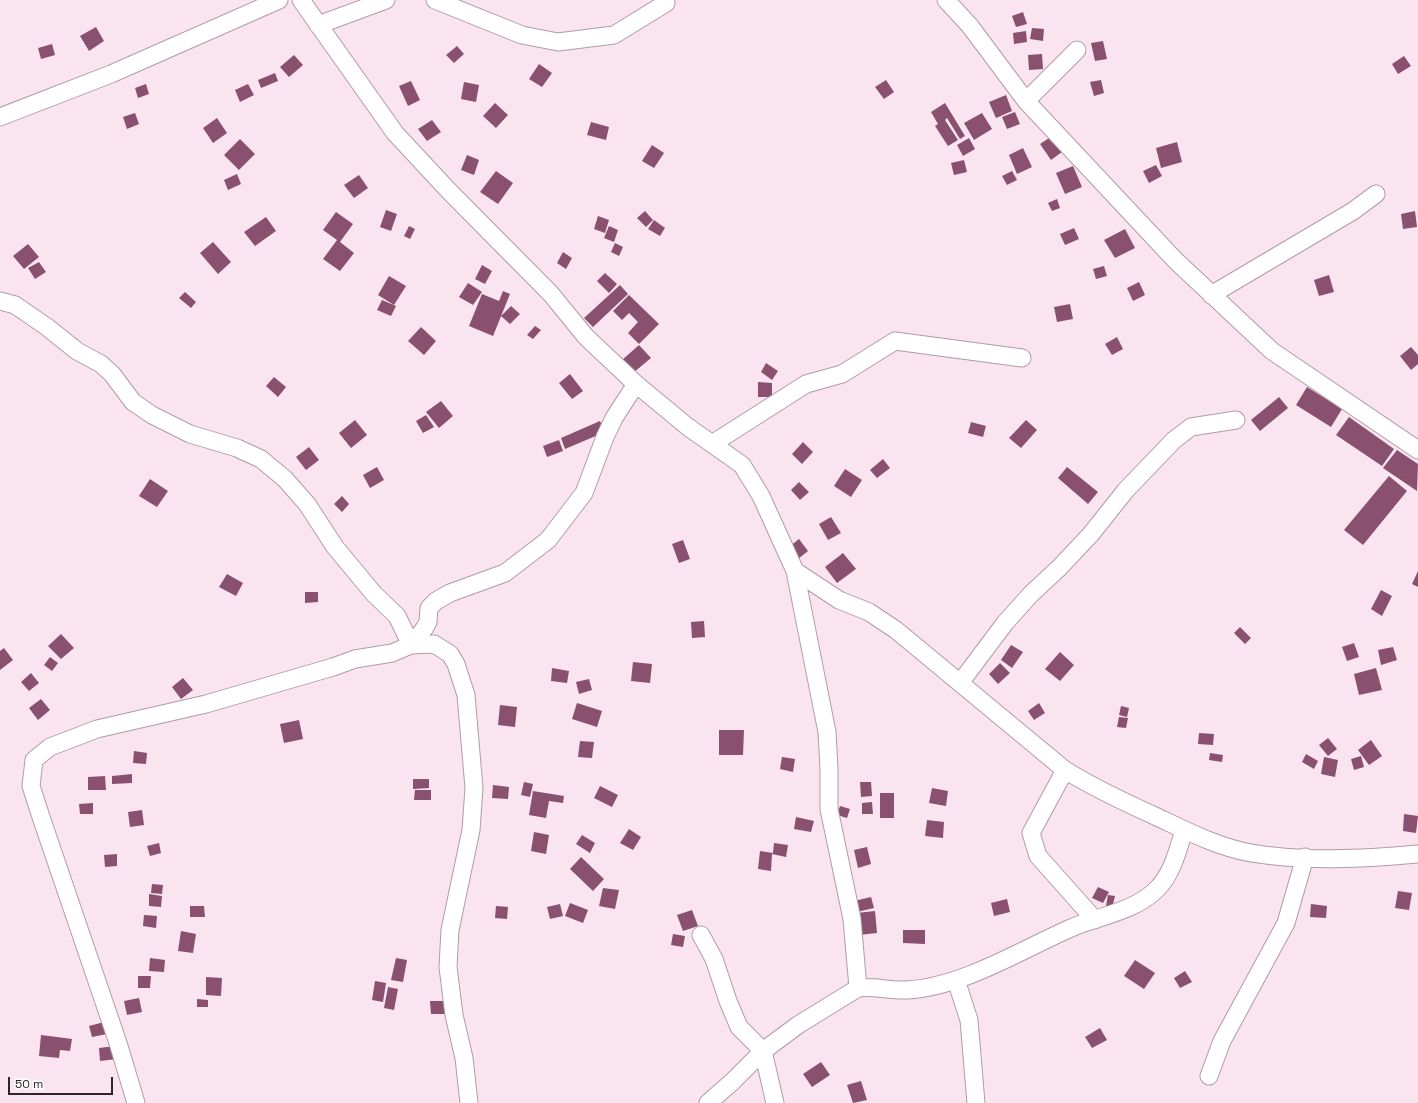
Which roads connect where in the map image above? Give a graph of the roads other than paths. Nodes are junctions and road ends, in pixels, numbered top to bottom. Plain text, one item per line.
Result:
1 (279, 0) edge
2 (301, 0) edge
3 (386, 0) edge
4 (435, 0) edge
5 (946, 0) edge
6 (666, 3) dead end
7 (318, 25) junction
8 (1077, 50) dead end
9 (1026, 101) junction
10 (0, 117) edge
11 (1376, 194) dead end
12 (1211, 295) junction
13 (0, 301) edge
14 (1022, 358) dead end
15 (636, 384) junction
16 (1236, 420) dead end
17 (712, 444) junction
18 (1418, 450) edge
19 (794, 571) junction
20 (410, 645) junction
21 (960, 683) junction
22 (1065, 770) junction
23 (1184, 830) junction
24 (1418, 854) edge
25 (1306, 857) junction
26 (1095, 920) junction
27 (701, 935) dead end
28 (956, 980) junction
29 (858, 988) junction
30 (763, 1051) junction
31 (1209, 1076) dead end
32 (136, 1103) edge
33 (470, 1103) edge
34 (708, 1103) edge
35 (775, 1103) edge
36 (976, 1103) edge

1 - 10 street
2 - 7 street
3 - 7 street
4 - 6 street
5 - 9 street
7 - 15 street
8 - 9 street
9 - 12 street
11 - 12 street
12 - 18 street
13 - 20 street
14 - 17 street
15 - 17 street
15 - 20 street
16 - 21 street
17 - 19 street
19 - 21 street
19 - 29 street
20 - 32 street
20 - 33 street
21 - 22 street
22 - 23 street
22 - 26 street
23 - 25 street
23 - 26 street
24 - 25 street
25 - 31 street
26 - 28 street
27 - 30 street
28 - 29 street
28 - 36 street
29 - 30 street
30 - 34 street
30 - 35 street

